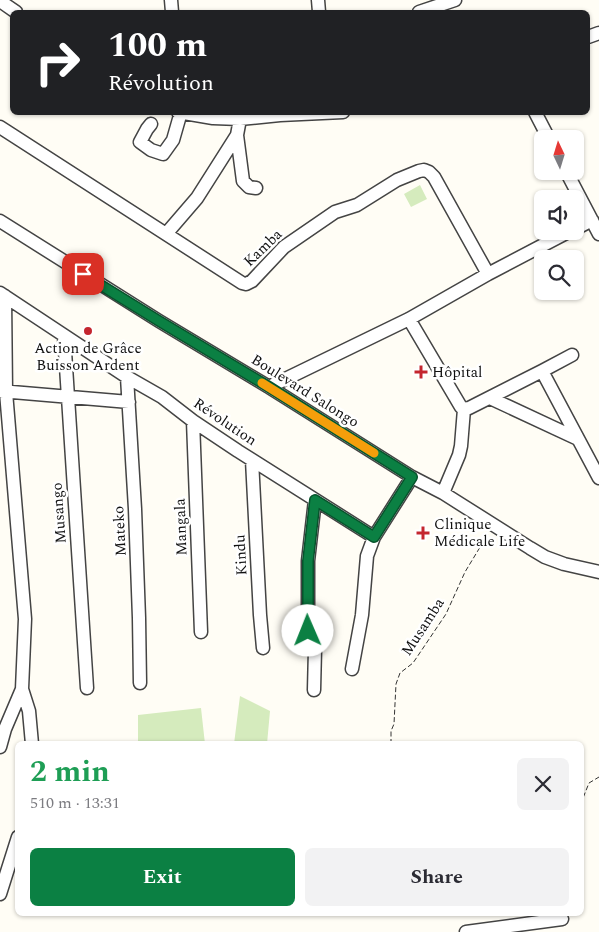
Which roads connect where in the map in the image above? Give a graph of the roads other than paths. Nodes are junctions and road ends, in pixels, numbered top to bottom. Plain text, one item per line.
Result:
1 (454, 0) edge
2 (0, 1) edge
3 (13, 10) edge
4 (425, 10) edge
5 (179, 115) edge
6 (193, 115) edge
7 (280, 115) edge
8 (537, 115) edge
9 (240, 119) junction
10 (151, 124) dead end
11 (0, 128) edge
12 (545, 130) edge
13 (237, 134) junction
14 (571, 180) edge
15 (256, 188) dead end
16 (592, 220) junction
17 (0, 221) edge
18 (584, 224) edge
19 (166, 234) junction
20 (599, 234) edge
21 (553, 240) edge
22 (488, 274) junction
23 (2, 294) edge
24 (409, 319) junction
25 (64, 336) junction
26 (572, 355) dead end
27 (542, 371) junction
28 (127, 377) junction
29 (269, 387) junction
30 (3, 392) edge
31 (68, 397) junction
32 (490, 398) junction
33 (129, 402) junction
34 (464, 409) junction
35 (193, 421) junction
36 (578, 439) junction
37 (252, 460) junction
38 (412, 477) junction
39 (599, 478) edge
40 (443, 493) junction
41 (315, 500) junction
42 (374, 537) junction
43 (599, 572) edge
44 (201, 632) dead end
45 (263, 648) dead end
46 (352, 669) dead end
47 (140, 684) dead end
48 (86, 688) dead end
49 (22, 689) junction
50 (314, 690) dead end
51 (32, 741) edge
52 (0, 747) edge
53 (15, 847) edge
54 (0, 894) edge
55 (562, 918) dead end
56 (466, 932) edge

1 - 4 street
2 - 3 street
5 - 10 street
6 - 9 street
7 - 9 street
8 - 12 street
9 - 13 street
11 - 19 street, Kamba
13 - 15 street
13 - 19 street
14 - 16 street
16 - 18 street
16 - 20 street
17 - 29 street, Boulevard Salongo
19 - 22 street, Kamba
21 - 22 street
22 - 24 street
23 - 25 street, Révolution
23 - 30 street
24 - 29 street
24 - 34 street
25 - 28 street, Révolution
25 - 31 street, Musango
26 - 27 street
27 - 32 street
27 - 36 street
28 - 33 street, Mateko
28 - 35 street, Révolution
29 - 38 street, Boulevard Salongo
30 - 31 street
30 - 49 street
31 - 33 street
31 - 48 street, Musango
32 - 34 street
32 - 36 street
33 - 47 street, Mateko
34 - 40 street
35 - 37 street, Révolution
35 - 44 street, Mangala
36 - 39 street
37 - 41 street, Révolution
37 - 45 street, Kindu
38 - 40 street, Boulevard Salongo
38 - 42 street
40 - 43 street, Boulevard Salongo
41 - 42 street, Révolution
41 - 50 street
42 - 46 street
49 - 51 street
49 - 52 street
53 - 54 street
55 - 56 street

